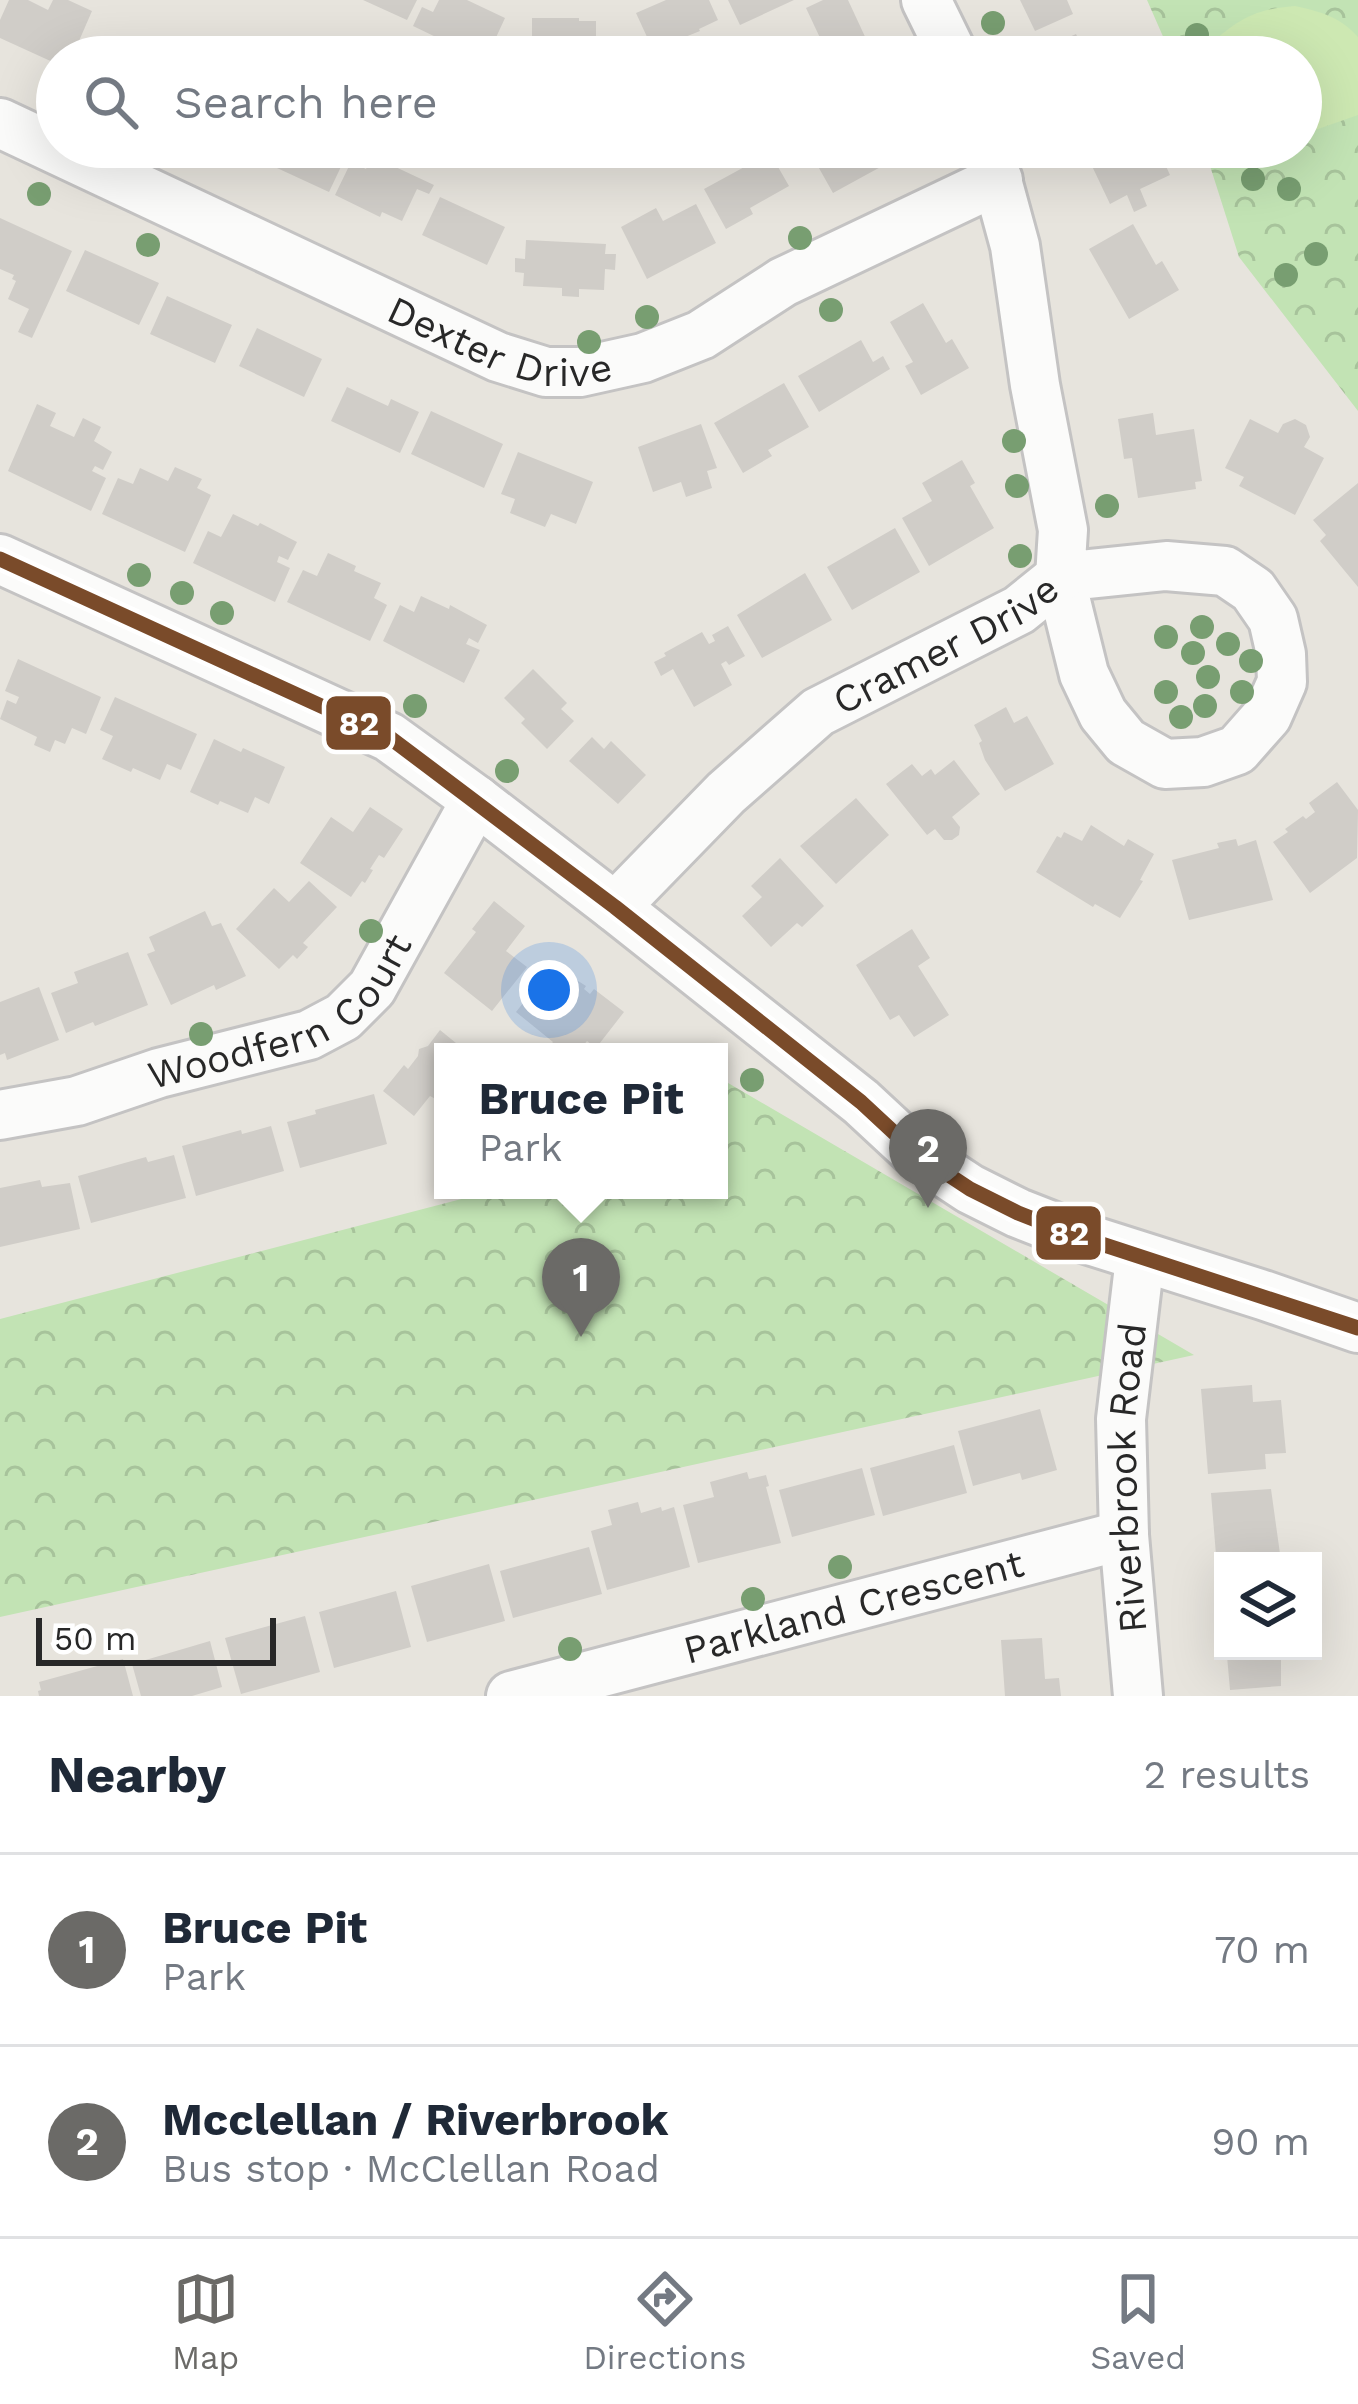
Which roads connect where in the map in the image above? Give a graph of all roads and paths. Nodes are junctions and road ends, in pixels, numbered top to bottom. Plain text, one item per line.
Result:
1 (926, 0) edge
2 (944, 36) edge
3 (0, 123) edge
4 (36, 140) edge
5 (96, 168) edge
6 (986, 168) edge
7 (994, 168) edge
8 (0, 560) edge
9 (1060, 577) junction
10 (476, 800) junction
11 (615, 907) junction
12 (0, 1114) edge
13 (1140, 1258) junction
14 (1358, 1328) edge
15 (1124, 1535) junction
16 (511, 1696) edge
17 (1138, 1696) edge

1 - 2 street
3 - 4 street, Dexter Drive
5 - 6 street, Dexter Drive
7 - 9 street, Cramer Drive
8 - 10 street
9 - 9 street
9 - 11 street, Cramer Drive
10 - 11 street
10 - 12 street, Woodfern Court
11 - 13 street
13 - 14 street
13 - 15 street, Riverbrook Road
15 - 16 street, Parkland Crescent
15 - 17 street, Riverbrook Road

